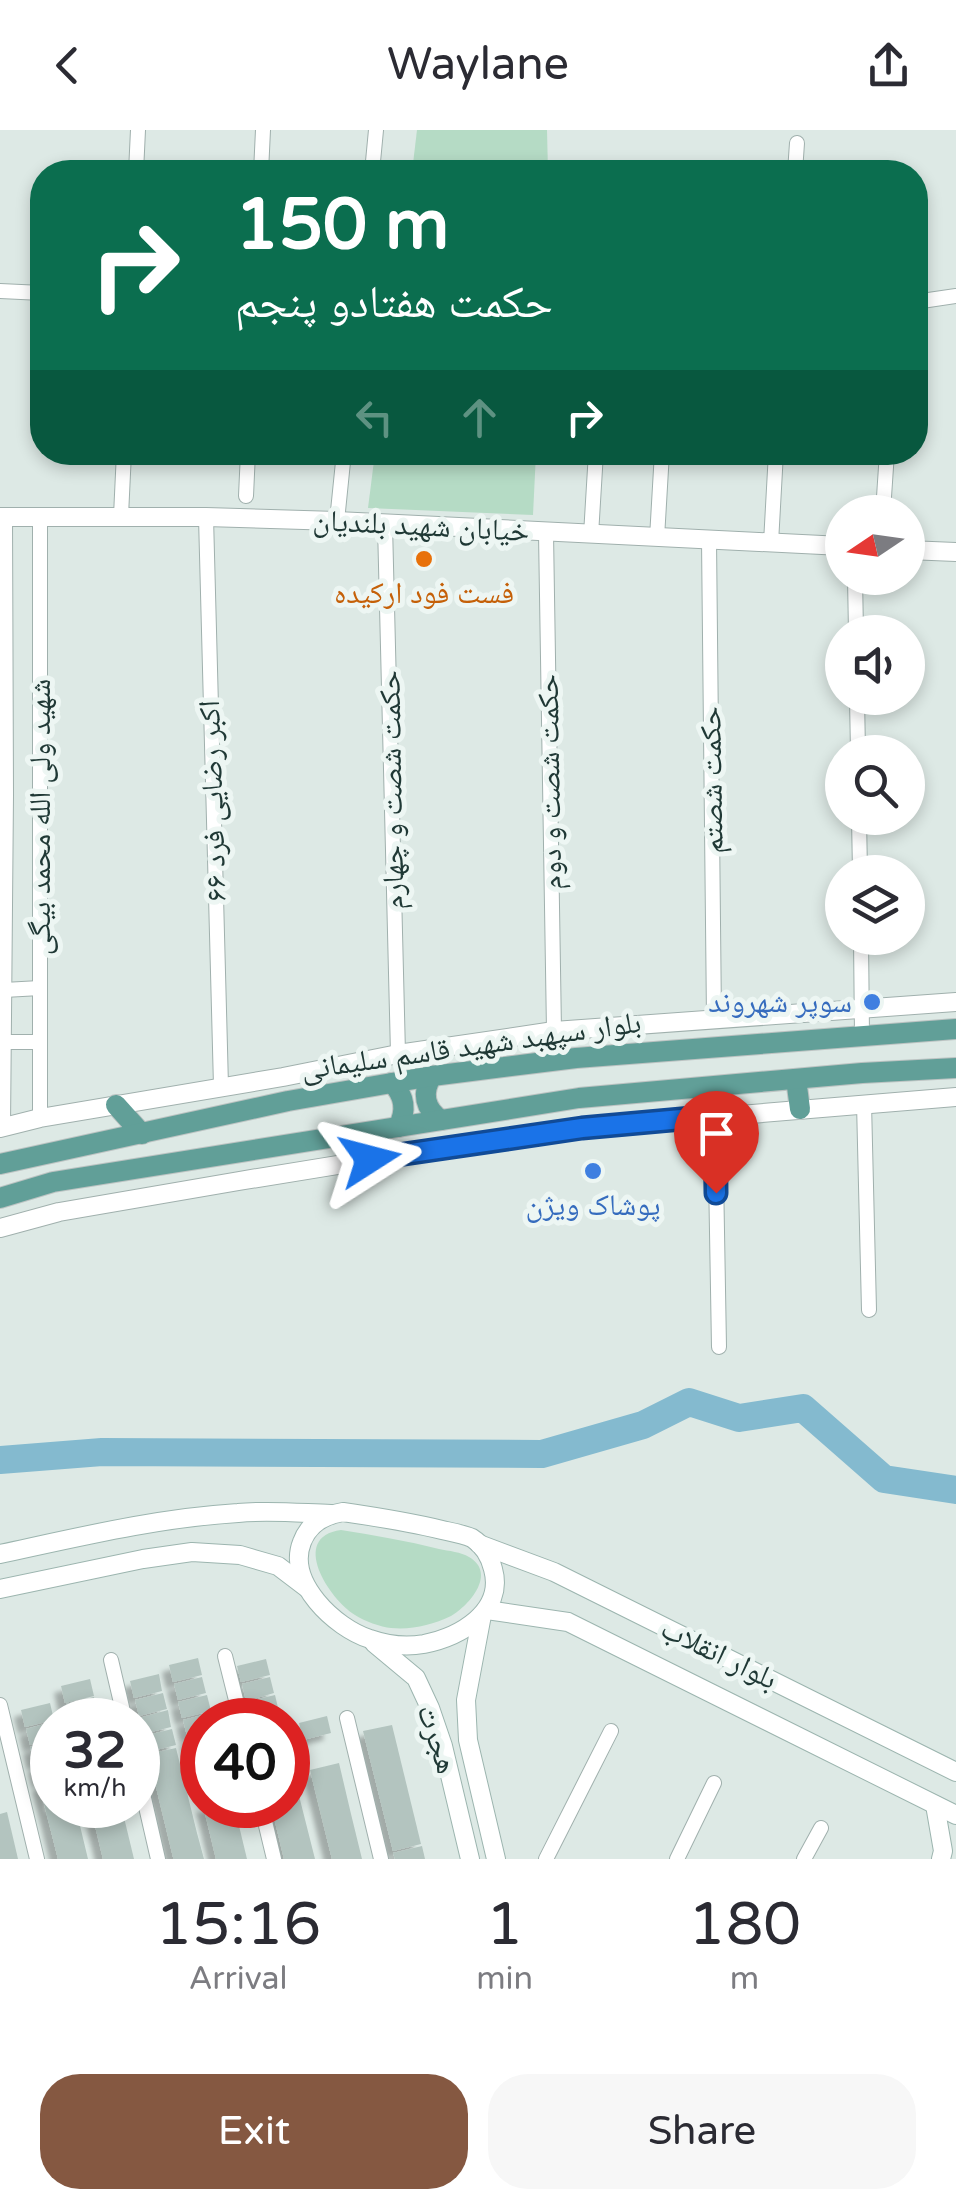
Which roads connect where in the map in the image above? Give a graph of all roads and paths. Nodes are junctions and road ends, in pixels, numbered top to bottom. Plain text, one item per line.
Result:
1 (138, 130) edge
2 (262, 130) edge
3 (376, 130) edge
4 (797, 143) dead end
5 (137, 160) edge
6 (261, 160) edge
7 (373, 160) edge
8 (796, 160) edge
9 (0, 291) edge
10 (30, 292) edge
11 (956, 296) edge
12 (928, 300) edge
13 (123, 465) edge
14 (247, 465) edge
15 (343, 465) edge
16 (595, 465) edge
17 (661, 465) edge
18 (775, 465) edge
19 (886, 465) edge
20 (884, 495) edge
21 (246, 496) dead end
22 (40, 516) junction
23 (121, 516) junction
24 (206, 516) junction
25 (2, 517) edge
26 (337, 521) junction
27 (385, 525) junction
28 (546, 532) junction
29 (592, 535) junction
30 (657, 538) junction
31 (709, 540) junction
32 (771, 543) junction
33 (825, 545) edge
34 (925, 551) edge
35 (956, 552) edge
36 (3, 795) edge
37 (40, 796) junction
38 (861, 955) edge
39 (40, 988) junction
40 (4, 990) junction
41 (956, 1002) edge
42 (862, 1007) junction
43 (714, 1019) junction
44 (956, 1029) edge
45 (554, 1031) junction
46 (862, 1034) junction
47 (3, 1042) junction
48 (40, 1042) junction
49 (398, 1054) junction
50 (956, 1068) edge
51 (432, 1076) junction
52 (796, 1079) junction
53 (392, 1083) junction
54 (221, 1086) junction
55 (956, 1097) edge
56 (864, 1103) junction
57 (116, 1105) junction
58 (800, 1109) junction
59 (715, 1116) junction
60 (40, 1118) junction
61 (442, 1120) junction
62 (398, 1127) junction
63 (2, 1128) edge
64 (142, 1134) junction
65 (0, 1164) edge
66 (0, 1198) edge
67 (0, 1228) edge
68 (869, 1310) dead end
69 (719, 1346) dead end
70 (332, 1514) junction
71 (479, 1544) junction
72 (0, 1554) edge
73 (0, 1589) edge
74 (310, 1591) junction
75 (484, 1612) junction
76 (370, 1639) junction
77 (225, 1656) dead end
78 (110, 1660) dead end
79 (120, 1698) edge
80 (235, 1698) edge
81 (0, 1705) edge
82 (347, 1718) dead end
83 (611, 1730) dead end
84 (956, 1772) edge
85 (714, 1783) dead end
86 (935, 1805) junction
87 (956, 1815) edge
88 (151, 1828) edge
89 (267, 1828) edge
90 (821, 1828) dead end
91 (37, 1859) edge
92 (158, 1859) edge
93 (274, 1859) edge
94 (381, 1859) edge
95 (470, 1859) edge
96 (496, 1859) edge
97 (546, 1859) edge
98 (677, 1859) edge
99 (804, 1859) edge
100 (942, 1859) edge

1 - 5 street
2 - 6 street
3 - 7 street
4 - 8 street
9 - 10 street
11 - 12 street
13 - 23 street
14 - 21 street
15 - 26 street
16 - 29 street
17 - 30 street
18 - 32 street
19 - 20 street
22 - 23 street, خیابان شهید بلندیان
22 - 25 street, خیابان شهید بلندیان
22 - 37 street, شهید ولی الله محمد بیگی
23 - 24 street, خیابان شهید بلندیان
24 - 26 street, خیابان شهید بلندیان
24 - 54 street, ۶۶ اکبر رضایی فرد
25 - 36 street, شهید ولی الله محمد بیگی
26 - 27 street, خیابان شهید بلندیان
27 - 28 street, خیابان شهید بلندیان
27 - 49 street, حکمت شصت و چهارم
28 - 29 street, خیابان شهید بلندیان
28 - 45 street, حکمت شصت و دوم
29 - 30 street, خیابان شهید بلندیان
30 - 31 street, خیابان شهید بلندیان
31 - 32 street, خیابان شهید بلندیان
31 - 43 street, حکمت شصتم
32 - 33 street, خیابان شهید بلندیان
34 - 35 street
36 - 37 street
36 - 40 street, شهید ولی الله محمد بیگی
37 - 39 street, شهید ولی الله محمد بیگی
38 - 42 street
39 - 40 street
39 - 48 street, شهید ولی الله محمد بیگی
40 - 47 street, شهید ولی الله محمد بیگی
41 - 42 street
42 - 43 street
42 - 46 street
43 - 45 street
44 - 46 main road, بلوار سپهبد شهید قاسم سلیمانی
45 - 49 street
46 - 51 main road, بلوار سپهبد شهید قاسم سلیمانی
47 - 48 street
47 - 63 street, شهید ولی الله محمد بیگی
48 - 60 street, شهید ولی الله محمد بیگی
49 - 54 street
50 - 52 main road
51 - 53 main road, بلوار سپهبد شهید قاسم سلیمانی
51 - 61 main road
52 - 58 main road
52 - 61 main road
53 - 62 main road
53 - 64 main road, بلوار سپهبد شهید قاسم سلیمانی
54 - 57 street
55 - 56 street
56 - 58 street
56 - 68 street
57 - 60 street
57 - 64 main road
58 - 59 street
59 - 67 street
59 - 69 street
60 - 63 street
61 - 62 main road
62 - 66 main road
64 - 65 main road, بلوار سپهبد شهید قاسم سلیمانی
70 - 71 street
70 - 72 street
70 - 74 street
71 - 75 street
71 - 84 street, بلوار انقلاب
73 - 74 street
74 - 76 street
75 - 76 street
75 - 86 street, بلوار انقلاب
75 - 96 street, هجرت
76 - 95 street, هجرت
77 - 80 street
78 - 79 street
81 - 91 street
82 - 94 street
83 - 97 street
85 - 98 street
86 - 87 street, بلوار انقلاب
86 - 100 street
88 - 92 street
89 - 93 street
90 - 99 street

